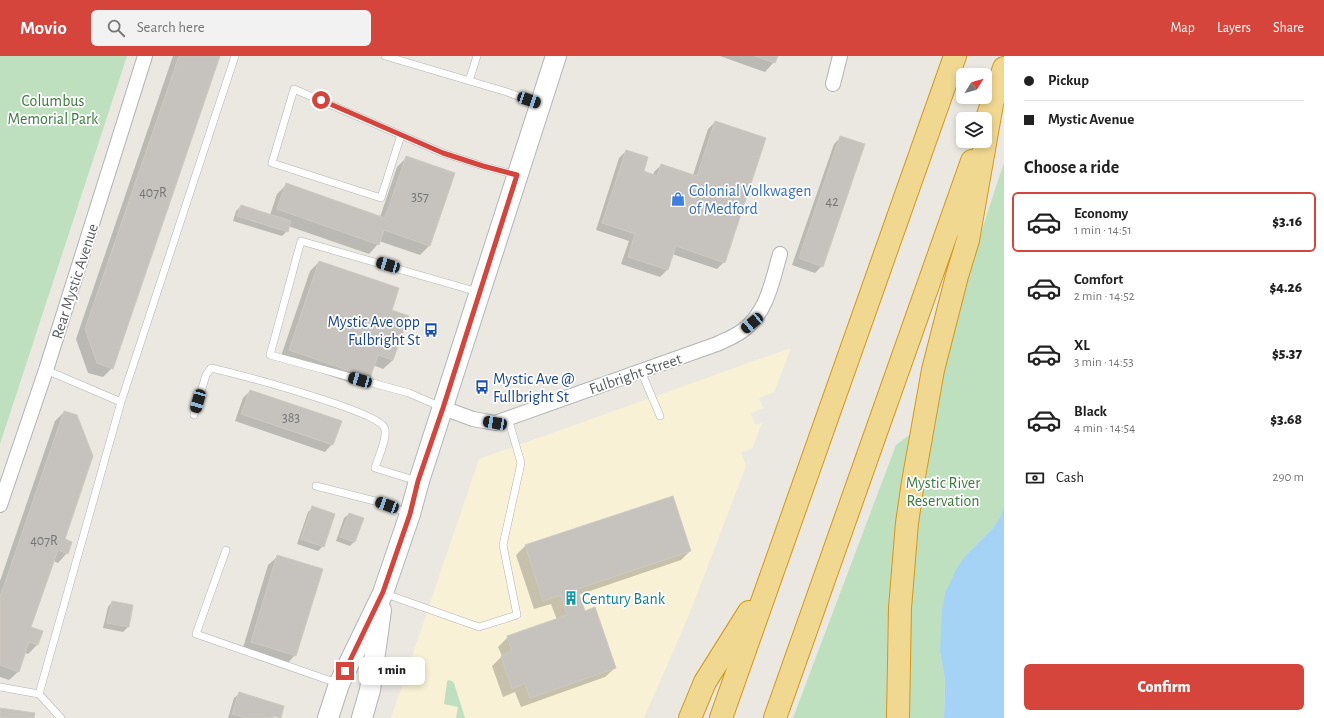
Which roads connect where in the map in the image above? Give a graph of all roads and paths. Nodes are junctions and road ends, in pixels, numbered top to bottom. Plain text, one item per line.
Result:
1 (146, 56) edge
2 (235, 56) edge
3 (385, 56) edge
4 (477, 56) edge
5 (556, 56) edge
6 (840, 56) edge
7 (955, 56) edge
8 (1004, 68) edge
9 (469, 81) junction
10 (833, 84) dead end
11 (540, 104) junction
12 (988, 112) edge
13 (402, 135) junction
14 (976, 148) edge
15 (982, 148) edge
16 (517, 175) junction
17 (780, 254) dead end
18 (480, 292) junction
19 (46, 370) junction
20 (641, 371) junction
21 (121, 402) junction
22 (443, 408) junction
23 (194, 415) dead end
24 (660, 416) dead end
25 (508, 418) junction
26 (418, 481) junction
27 (316, 486) dead end
28 (0, 505) edge
29 (410, 514) junction
30 (226, 550) dead end
31 (771, 577) junction
32 (383, 592) junction
33 (339, 684) junction
34 (0, 687) edge
35 (39, 694) junction
36 (61, 718) edge
37 (328, 718) edge
38 (362, 718) edge
39 (690, 718) edge
40 (721, 718) edge
41 (775, 718) edge
42 (898, 718) edge

1 - 19 street, Rear Mystic Avenue
2 - 21 lane
3 - 9 lane
4 - 9 lane
5 - 11 main road
6 - 10 street
7 - 31 highway
8 - 12 highway
9 - 11 lane
11 - 16 main road
13 - 13 lane
13 - 16 lane
14 - 41 highway
15 - 42 highway
16 - 18 main road
17 - 20 street, Fulbright Street
18 - 22 main road
18 - 22 lane
19 - 21 lane
19 - 28 street, Rear Mystic Avenue
20 - 24 lane
20 - 25 street, Fulbright Street
21 - 35 lane
22 - 25 street, Fulbright Street
22 - 26 main road
23 - 26 lane
25 - 32 lane
26 - 29 main road
27 - 29 lane
29 - 32 main road
30 - 33 lane
31 - 39 highway
31 - 40 highway
32 - 33 main road
32 - 38 main road
33 - 37 main road
34 - 35 lane
35 - 36 lane

